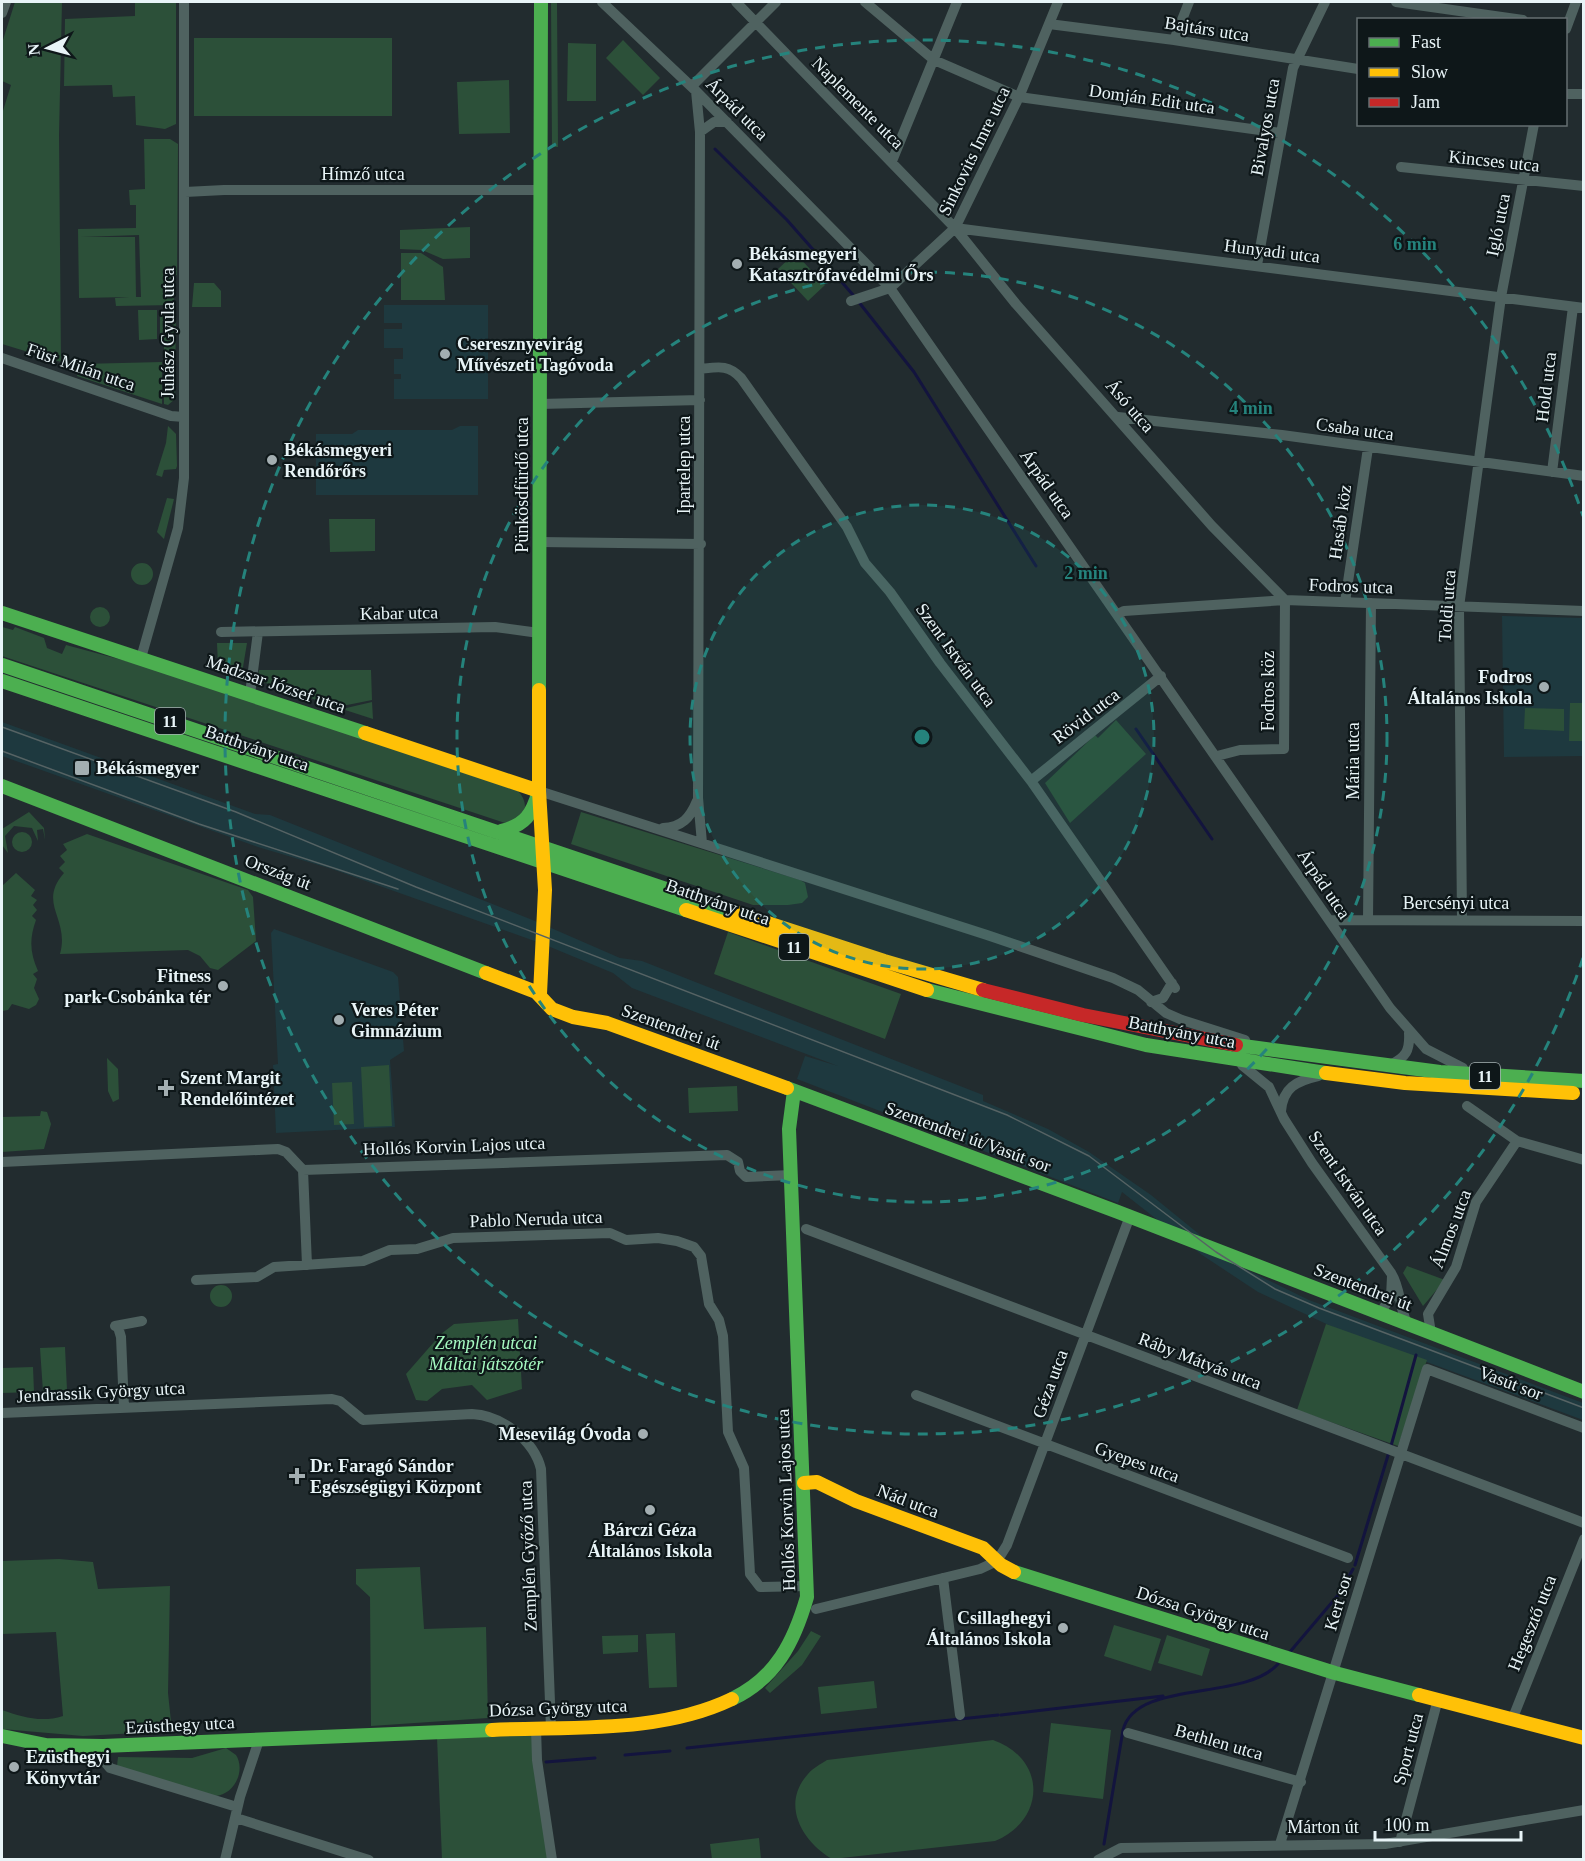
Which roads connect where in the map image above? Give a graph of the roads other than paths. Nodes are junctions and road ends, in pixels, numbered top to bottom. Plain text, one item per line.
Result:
1 (6, 2) edge
2 (184, 2) edge
3 (541, 2) edge
4 (602, 2) edge
5 (736, 2) edge
6 (777, 2) edge
7 (865, 2) edge
8 (957, 2) edge
9 (1058, 2) edge
10 (1189, 2) edge
11 (1325, 2) edge
12 (1396, 2) edge
13 (1576, 2) edge
14 (2, 13) edge
15 (1509, 18) edge
16 (755, 22) junction
17 (1049, 24) junction
18 (1567, 24) edge
19 (1174, 40) junction
20 (934, 60) junction
21 (1298, 61) junction
22 (1357, 69) edge
23 (694, 88) junction
24 (1567, 94) edge
25 (1584, 94) edge
26 (1019, 97) junction
27 (727, 122) junction
28 (1534, 126) edge
29 (700, 132) junction
30 (1281, 133) junction
31 (892, 161) junction
32 (1401, 167) dead end
33 (1523, 181) junction
34 (1584, 186) edge
35 (541, 190) junction
36 (185, 192) junction
37 (955, 228) junction
38 (1257, 266) junction
39 (890, 288) junction
40 (1501, 297) junction
41 (851, 301) dead end
42 (1578, 308) edge
43 (2, 358) edge
44 (700, 369) junction
45 (700, 400) junction
46 (540, 404) junction
47 (184, 417) junction
48 (1118, 417) junction
49 (1368, 448) junction
50 (1479, 462) junction
51 (1552, 472) junction
52 (1584, 476) edge
53 (539, 542) junction
54 (701, 544) junction
55 (1285, 600) junction
56 (1345, 602) junction
57 (1371, 603) junction
58 (1460, 607) junction
59 (1584, 611) edge
60 (2, 612) edge
61 (1118, 614) junction
62 (221, 632) dead end
63 (258, 632) junction
64 (539, 633) junction
65 (141, 658) junction
66 (2, 664) edge
67 (1161, 676) junction
68 (2, 681) edge
69 (250, 694) junction
70 (1217, 756) junction
71 (1030, 781) junction
72 (2, 786) edge
73 (538, 791) junction
74 (699, 798) junction
75 (657, 829) junction
76 (501, 831) junction
77 (702, 843) junction
78 (543, 846) junction
79 (544, 862) junction
80 (1462, 919) junction
81 (1329, 920) junction
82 (1368, 920) junction
83 (1584, 921) edge
84 (476, 968) junction
85 (539, 968) junction
86 (540, 994) junction
87 (1151, 1002) junction
88 (1409, 1033) junction
89 (1270, 1049) junction
90 (1231, 1060) junction
91 (1387, 1067) junction
92 (1330, 1073) junction
93 (1483, 1076) junction
94 (1584, 1081) edge
95 (794, 1091) junction
96 (1584, 1094) edge
97 (1467, 1106) dead end
98 (1281, 1111) junction
99 (1517, 1141) junction
100 (1584, 1160) edge
101 (2, 1162) edge
102 (303, 1170) junction
103 (791, 1175) junction
104 (1130, 1216) junction
105 (806, 1229) dead end
106 (307, 1265) junction
107 (1391, 1273) junction
108 (196, 1280) dead end
109 (1380, 1313) junction
110 (142, 1321) dead end
111 (1407, 1323) junction
112 (1431, 1333) junction
113 (1085, 1335) junction
114 (1427, 1370) joint
115 (1584, 1392) edge
116 (916, 1395) dead end
117 (201, 1404) joint
118 (124, 1408) junction
119 (2, 1413) edge
120 (1584, 1428) edge
121 (1044, 1446) junction
122 (1393, 1452) junction
123 (804, 1483) junction
124 (1584, 1523) edge
125 (1584, 1539) edge
126 (1348, 1558) dead end
127 (997, 1561) junction
128 (943, 1578) junction
129 (808, 1586) junction
130 (810, 1608) junction
131 (1335, 1673) junction
132 (1438, 1699) junction
133 (960, 1715) dead end
134 (1512, 1720) junction
135 (536, 1728) junction
136 (551, 1728) junction
137 (1128, 1733) dead end
138 (1584, 1738) edge
139 (3, 1740) edge
140 (259, 1740) junction
141 (103, 1746) junction
142 (1300, 1782) junction
143 (1584, 1810) edge
144 (236, 1813) junction
145 (1400, 1842) junction
146 (1280, 1844) junction
147 (335, 1855) edge
148 (1111, 1856) edge
149 (225, 1860) edge
150 (369, 1860) edge
151 (552, 1860) edge
152 (1098, 1860) edge

1 - 14 street
2 - 36 street, Juhász Gyula utca
3 - 35 main road, Pünkösdfürdő utca
4 - 23 street, Árpád utca
5 - 16 street, Naplemente utca
6 - 16 street
7 - 20 street, Domján Edit utca
8 - 20 street
9 - 17 street, Sinkovits Imre utca
10 - 19 street
11 - 21 street, Bivalyos utca
12 - 15 street
13 - 18 street
16 - 23 street
16 - 31 street, Naplemente utca
17 - 19 street, Bajtárs utca
17 - 26 street, Sinkovits Imre utca
19 - 21 street, Bajtárs utca
20 - 26 street, Domján Edit utca
20 - 31 street
21 - 22 street, Bajtárs utca
21 - 30 street, Bivalyos utca
23 - 27 street, Árpád utca
23 - 29 street, Ipartelep utca
24 - 25 street
26 - 30 street, Domján Edit utca
26 - 37 street, Sinkovits Imre utca
27 - 29 street
27 - 39 street, Árpád utca
28 - 33 street, Igló utca
29 - 44 street, Ipartelep utca
30 - 38 street, Bivalyos utca
31 - 37 street, Naplemente utca
32 - 33 street, Kincses utca
33 - 34 street, Kincses utca
33 - 40 street, Igló utca
35 - 36 street, Hímző utca
35 - 46 main road, Pünkösdfürdő utca
36 - 47 street, Juhász Gyula utca
37 - 38 street, Hunyadi utca
37 - 39 street, Sinkovits Imre utca
37 - 48 street, Ásó utca
38 - 40 street, Hunyadi utca
39 - 41 street, Sinkovits Imre utca
39 - 61 street, Árpád utca
40 - 42 street, Hunyadi utca
40 - 50 street, Toldi utca
42 - 51 street, Hold utca
43 - 47 street, Füst Milán utca
44 - 45 street, Ipartelep utca
44 - 71 street, Szent István utca
45 - 46 street
45 - 54 street, Ipartelep utca
46 - 53 main road, Pünkösdfürdő utca
47 - 65 street, Juhász Gyula utca
48 - 49 street, Csaba utca
48 - 55 street, Ásó utca
49 - 50 street, Csaba utca
49 - 56 street, Hasáb köz
50 - 51 street, Csaba utca
50 - 58 street, Toldi utca
51 - 52 street, Csaba utca
53 - 54 street
53 - 64 main road, Pünkösdfürdő utca
54 - 74 street, Ipartelep utca
55 - 56 street, Fodros utca
55 - 61 street, Fodros utca
55 - 70 street, Fodros köz
56 - 57 street, Fodros utca
57 - 58 street, Fodros utca
57 - 82 street, Mária utca
58 - 59 street, Fodros utca
58 - 80 street, Toldi utca
60 - 65 main road, Madzsar József utca
61 - 67 street, Árpád utca
62 - 63 street, Kabar utca
63 - 64 street, Kabar utca
63 - 69 street
64 - 73 main road, Pünkösdfürdő utca
65 - 69 main road, Madzsar József utca
66 - 76 main road, Batthyány utca / 11
67 - 70 street, Árpád utca
67 - 71 street, Rövid utca
68 - 79 main road, Batthyány utca / 11
69 - 73 main road, Madzsar József utca
70 - 81 street, Árpád utca
71 - 87 street, Szent István utca
72 - 84 main road, Ország út
73 - 75 street, Batthyány utca
73 - 76 main road
73 - 78 main road, Pünkösdfürdő utca
74 - 75 street
74 - 77 street, Ipartelep utca
75 - 77 street, Batthyány utca
76 - 78 main road, Batthyány utca / 11
77 - 87 street, Batthyány utca
78 - 79 main road, Pünkösdfürdő utca
78 - 89 main road, Batthyány utca / 11
79 - 85 main road, Pünkösdfürdő utca
79 - 90 main road, Batthyány utca / 11
80 - 82 street, Bercsényi utca
80 - 83 street, Bercsényi utca
81 - 82 street, Bercsényi utca
81 - 88 street, Árpád utca
84 - 85 main road
84 - 86 main road, Ország út
85 - 86 main road, Pünkösdfürdő utca
86 - 95 main road, Szentendrei út
87 - 89 street, Batthyány utca
88 - 91 street
88 - 93 street, Árpád utca
89 - 91 main road, Batthyány utca / 11
90 - 92 main road, Batthyány utca / 11
90 - 98 street, Szent István utca
91 - 93 main road, Batthyány utca / 11
92 - 96 main road, Batthyány utca / 11
92 - 98 street
93 - 94 main road, Batthyány utca / 11
95 - 103 main road, Hollós Korvin Lajos utca
95 - 104 main road, Szentendrei út/Vasút sor
97 - 99 street
98 - 107 street, Szent István utca
99 - 100 street
99 - 112 street, Álmos utca
101 - 102 street
102 - 103 street, Hollós Korvin Lajos utca
102 - 106 street
103 - 123 main road, Hollós Korvin Lajos utca
104 - 109 main road, Szentendrei út
104 - 113 street, Géza utca
105 - 113 street, Ráby Mátyás utca
106 - 108 street, Pablo Neruda utca
106 - 129 street, Pablo Neruda utca
107 - 109 street
107 - 111 street, Szent István utca
109 - 111 main road, Szentendrei út
110 - 118 street
111 - 112 main road, Szentendrei út
112 - 115 main road, Szentendrei út
113 - 121 street, Géza utca
113 - 122 street, Ráby Mátyás utca
114 - 120 street, Vasút sor
114 - 122 street, Kert sor
116 - 121 street, Gyepes utca
117 - 118 street, Jendrassik György utca
117 - 136 street, Zemplén Győző utca
118 - 119 street, Jendrassik György utca
121 - 126 street, Gyepes utca
121 - 127 street, Géza utca
122 - 124 street, Ráby Mátyás utca
122 - 131 street, Kert sor
123 - 127 main road, Nád utca
123 - 129 main road, Hollós Korvin Lajos utca
125 - 134 street, Hegesztő utca
127 - 128 street
127 - 131 main road, Dózsa György utca
128 - 130 street
128 - 133 street
129 - 130 main road, Hollós Korvin Lajos utca
130 - 136 main road, Dózsa György utca
131 - 132 main road, Dózsa György utca
131 - 142 street, Kert sor
132 - 134 main road, Dózsa György utca
132 - 145 street, Sport utca
134 - 138 main road, Dózsa György utca
135 - 136 main road, Dózsa György utca
135 - 140 main road, Dózsa György utca
135 - 151 street
137 - 142 street, Bethlen utca
139 - 141 main road, Ezüsthegy utca
140 - 141 main road, Ezüsthegy utca
140 - 144 street
141 - 144 street, Ezüsthegy utca
142 - 146 street, Kert sor
143 - 145 street, Márton út
144 - 147 street
144 - 149 street
145 - 146 street, Márton út
146 - 148 street, Márton út
147 - 150 street
148 - 152 street, Márton út

